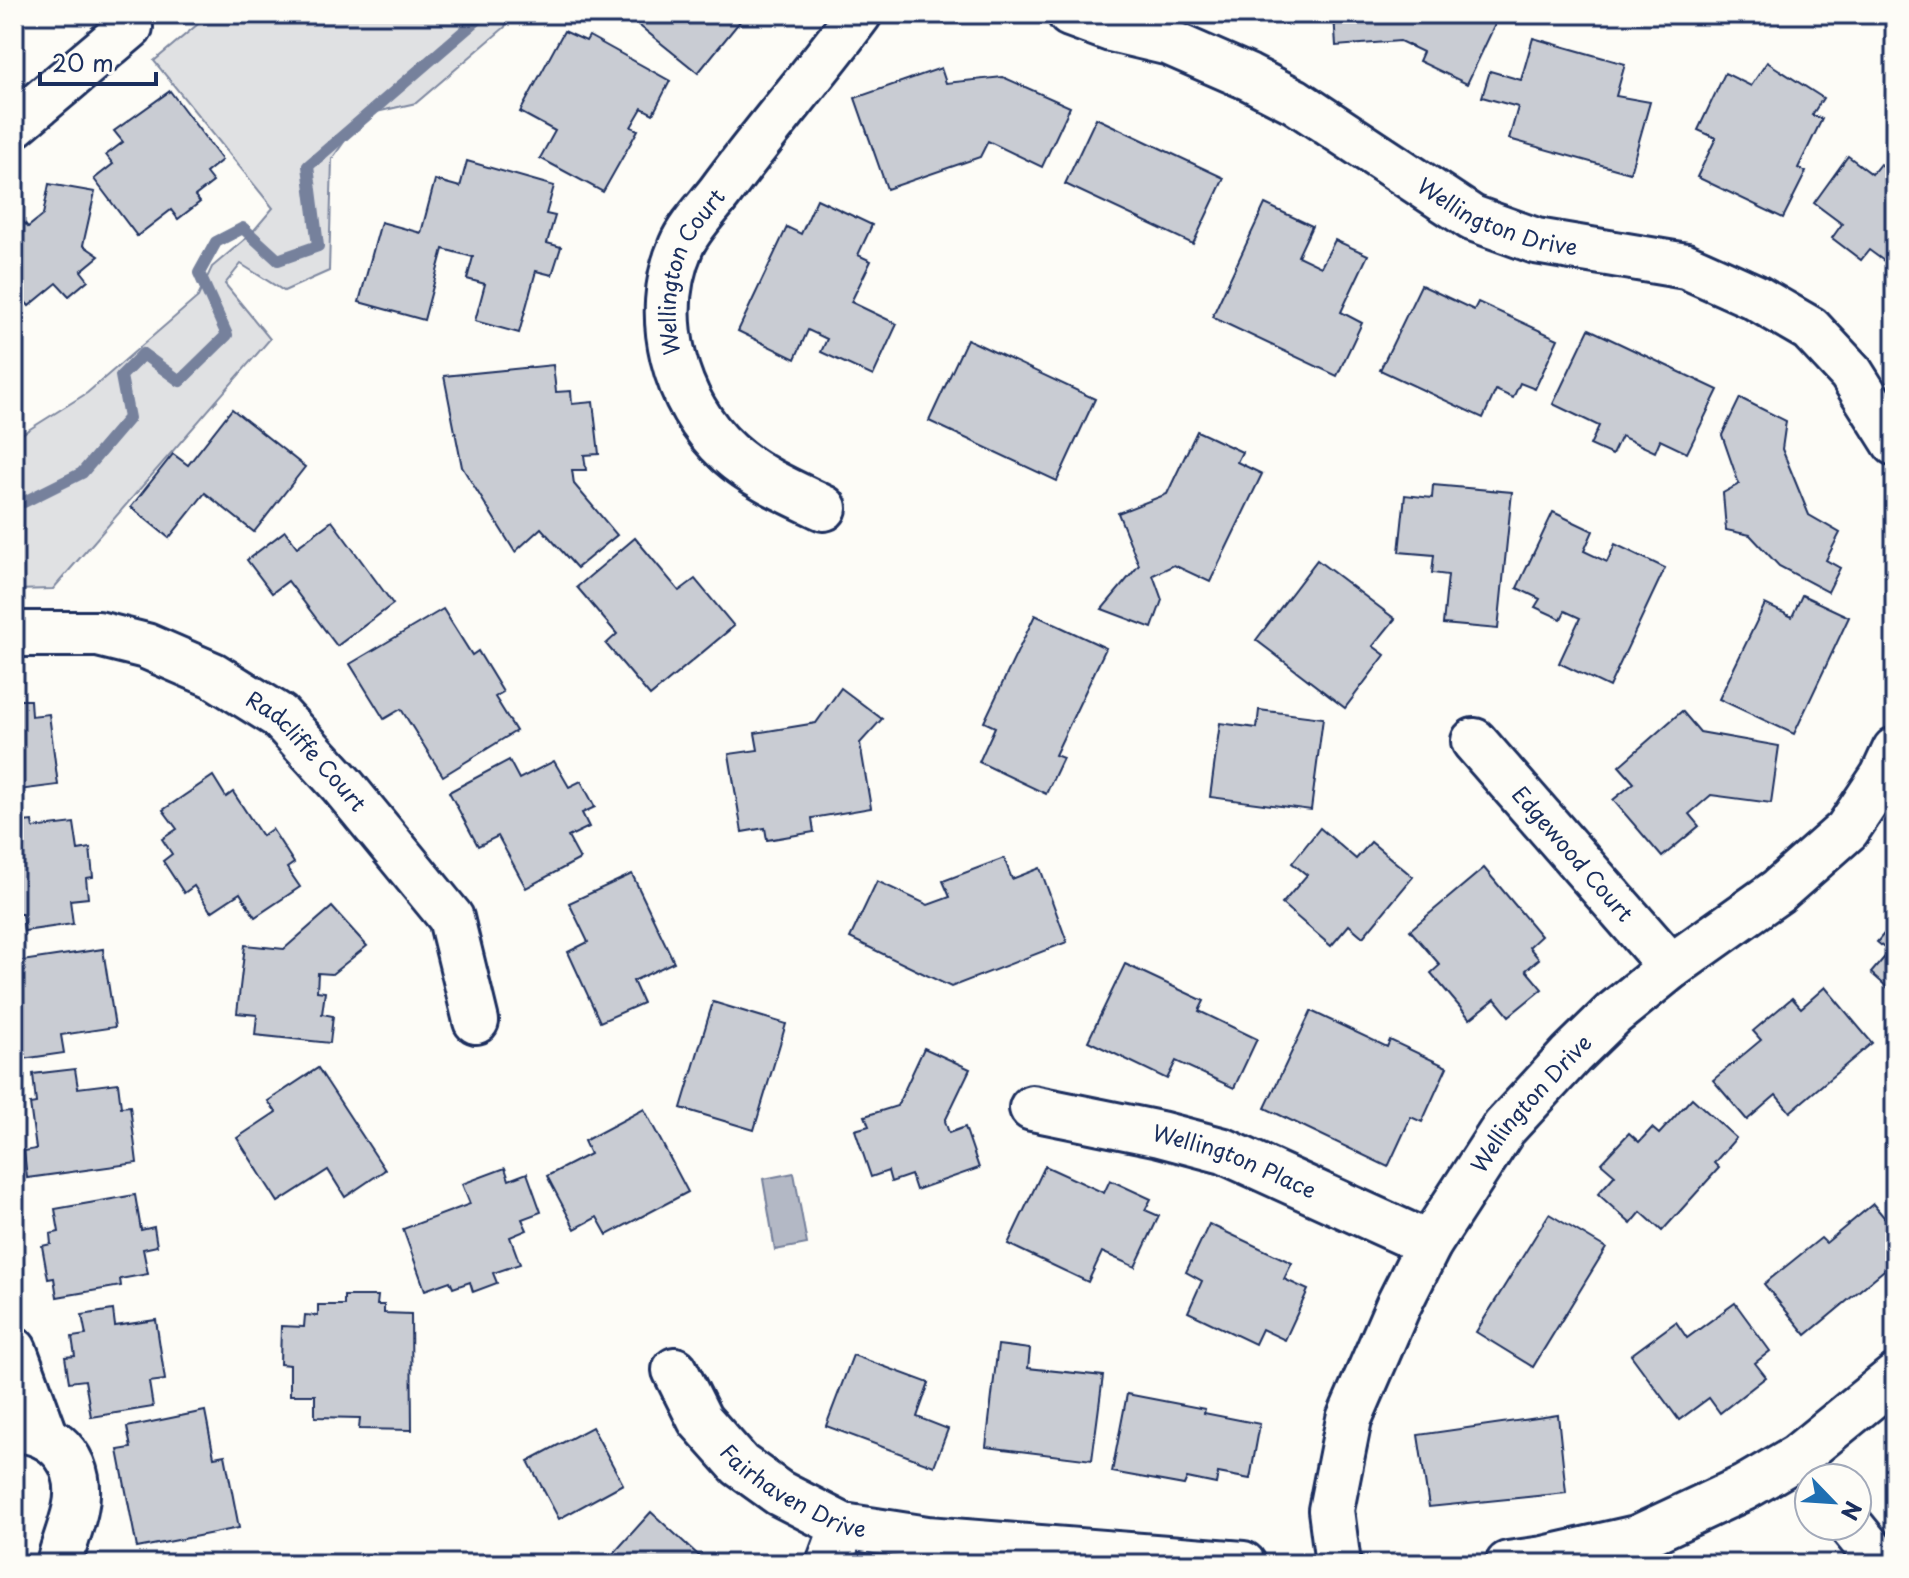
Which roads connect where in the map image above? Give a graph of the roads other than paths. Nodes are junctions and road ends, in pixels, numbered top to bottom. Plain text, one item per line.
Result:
1 (859, 14) edge
2 (1070, 14) edge
3 (130, 27) dead end
4 (14, 125) edge
5 (1895, 443) edge
6 (824, 508) dead end
7 (14, 634) edge
8 (1474, 741) dead end
9 (1895, 750) edge
10 (1671, 967) junction
11 (476, 1021) dead end
12 (1032, 1108) dead end
13 (1429, 1244) junction
14 (14, 1350) edge
15 (675, 1370) dead end
16 (1895, 1377) edge
17 (30, 1433) edge
18 (1811, 1462) edge
19 (1793, 1472) edge
20 (1864, 1542) edge
21 (836, 1545) edge
22 (59, 1564) edge
23 (1243, 1564) edge
24 (1338, 1564) edge
25 (1508, 1564) edge
26 (1882, 1564) edge

1 - 6 street, Wellington Court
2 - 5 street, Wellington Drive
3 - 4 street
7 - 11 street, Radcliffe Court
8 - 10 street, Edgewood Court
9 - 10 street, Wellington Drive
10 - 13 street, Wellington Drive
12 - 13 street, Wellington Place
13 - 24 street, Wellington Drive
14 - 17 street
15 - 21 street, Fairhaven Drive
16 - 18 street
17 - 22 street
19 - 25 street
20 - 26 street
21 - 23 street, Fairhaven Drive

